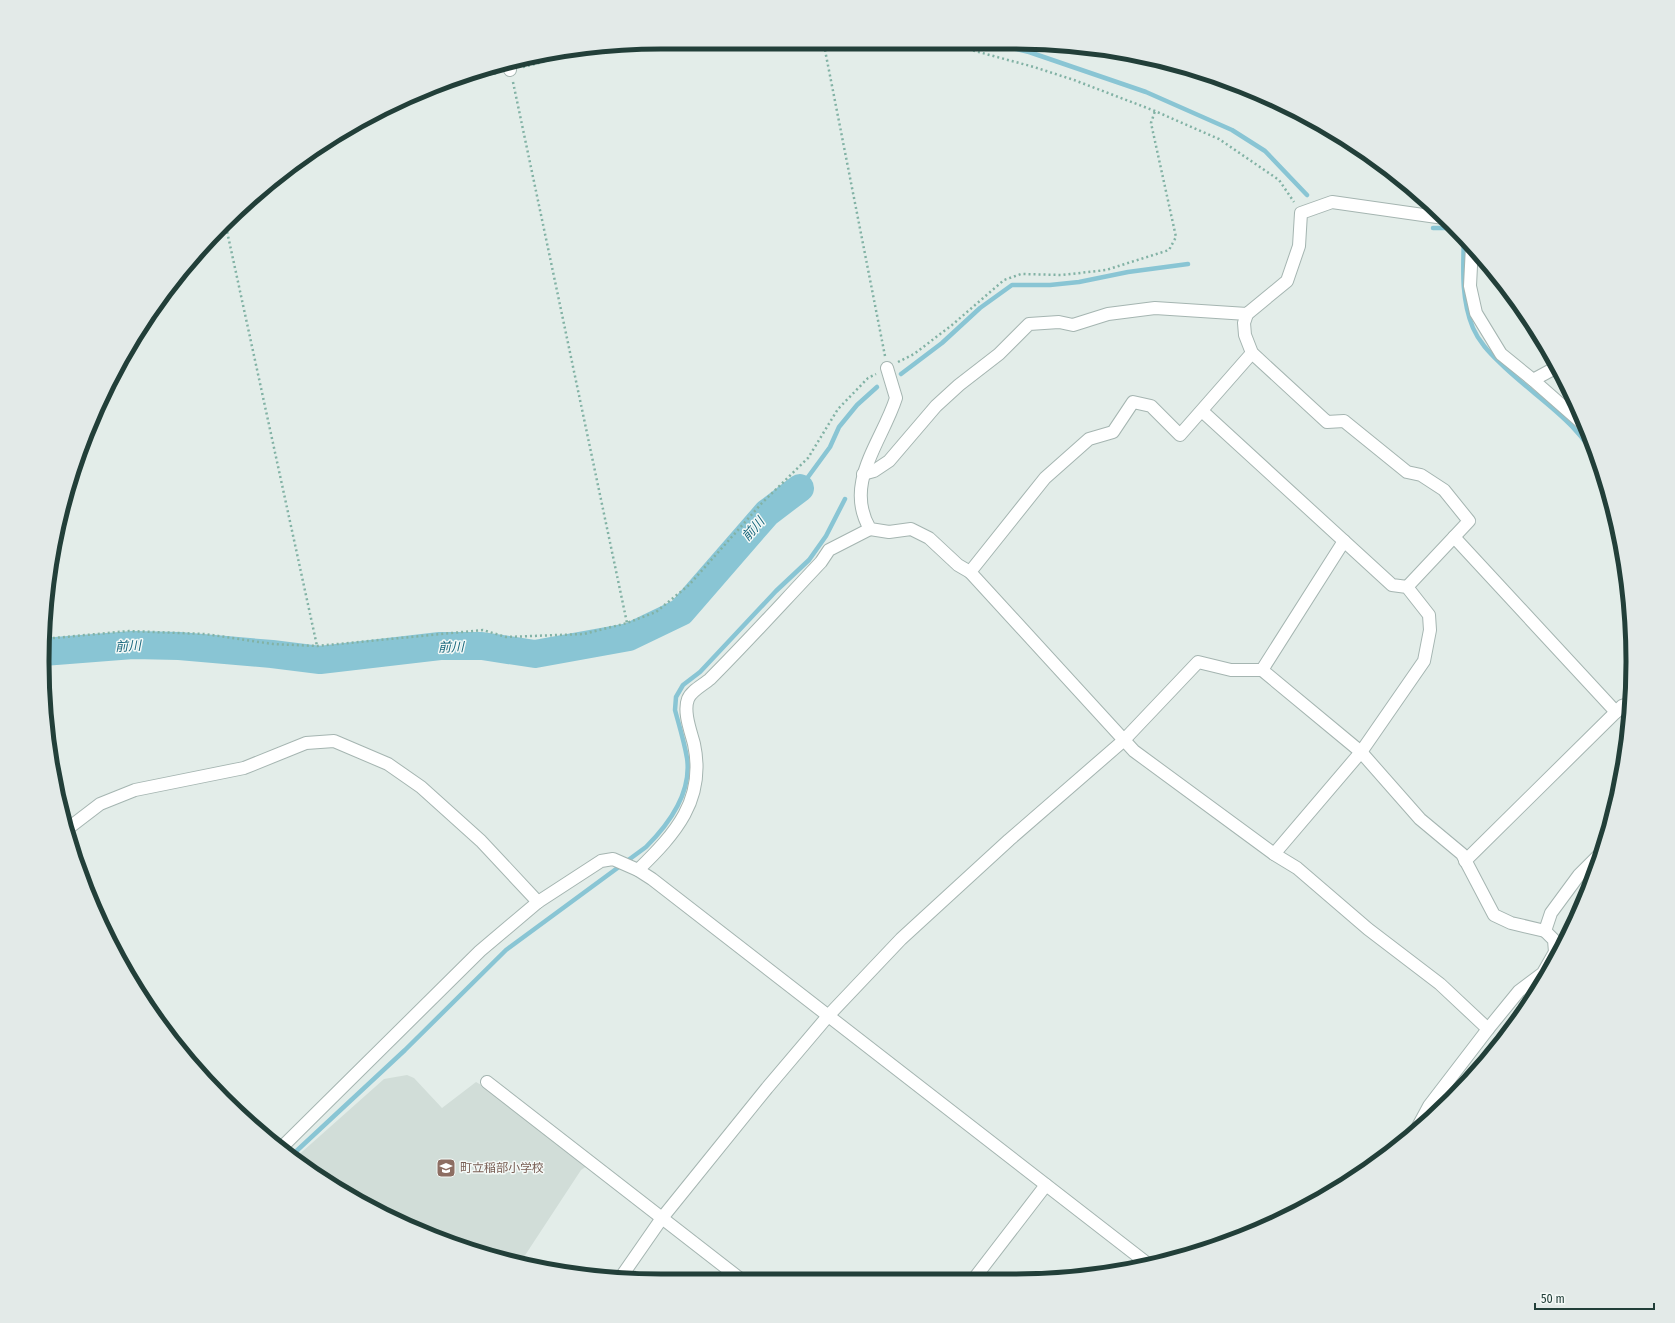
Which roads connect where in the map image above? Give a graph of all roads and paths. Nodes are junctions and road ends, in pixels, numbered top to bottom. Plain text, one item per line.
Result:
1 (825, 49) edge
2 (968, 49) edge
3 (510, 68) edge
4 (1155, 111) junction
5 (1301, 213) junction
6 (1434, 217) edge
7 (227, 230) edge
8 (1472, 255) edge
9 (1247, 314) junction
10 (1252, 353) junction
11 (887, 368) junction
12 (1552, 370) edge
13 (1533, 380) junction
14 (1202, 411) junction
15 (1574, 416) edge
16 (863, 474) junction
17 (870, 529) junction
18 (1454, 538) junction
19 (1344, 541) junction
20 (970, 572) junction
21 (1407, 587) junction
22 (626, 623) junction
23 (50, 638) edge
24 (317, 646) junction
25 (1262, 670) junction
26 (1625, 705) edge
27 (1616, 712) junction
28 (1123, 741) junction
29 (1361, 752) junction
30 (72, 826) edge
31 (1274, 854) junction
32 (1465, 861) junction
33 (1591, 863) edge
34 (633, 868) junction
35 (538, 902) junction
36 (1545, 931) junction
37 (1555, 948) edge
38 (1538, 978) edge
39 (828, 1016) junction
40 (1488, 1029) junction
41 (487, 1082) dead end
42 (1422, 1117) edge
43 (285, 1144) edge
44 (1046, 1185) junction
45 (662, 1218) junction
46 (1143, 1260) edge
47 (624, 1273) edge
48 (734, 1274) edge
49 (978, 1274) edge

1 - 11 path
2 - 4 path
3 - 22 path
4 - 5 path
4 - 11 path
5 - 6 street
5 - 9 street
7 - 24 path
8 - 13 street
9 - 10 street
9 - 16 street
10 - 14 street
10 - 18 street
11 - 16 street
11 - 22 path
12 - 13 street
13 - 15 street
14 - 19 street
14 - 20 street
16 - 17 street
17 - 20 street
17 - 34 street
18 - 21 street
18 - 27 street
19 - 21 street
19 - 25 street
20 - 28 street
21 - 29 street
22 - 24 path
23 - 24 path
25 - 28 street
25 - 29 street
26 - 27 street
27 - 32 street
28 - 31 street
28 - 39 street
29 - 31 street
29 - 32 street
30 - 35 street
31 - 40 street
32 - 36 street
33 - 36 street
34 - 35 street
34 - 39 street
35 - 43 street
36 - 37 street
38 - 40 street
39 - 44 street
39 - 45 street
40 - 42 street
41 - 45 street
44 - 46 street
44 - 49 street
45 - 47 street
45 - 48 street

